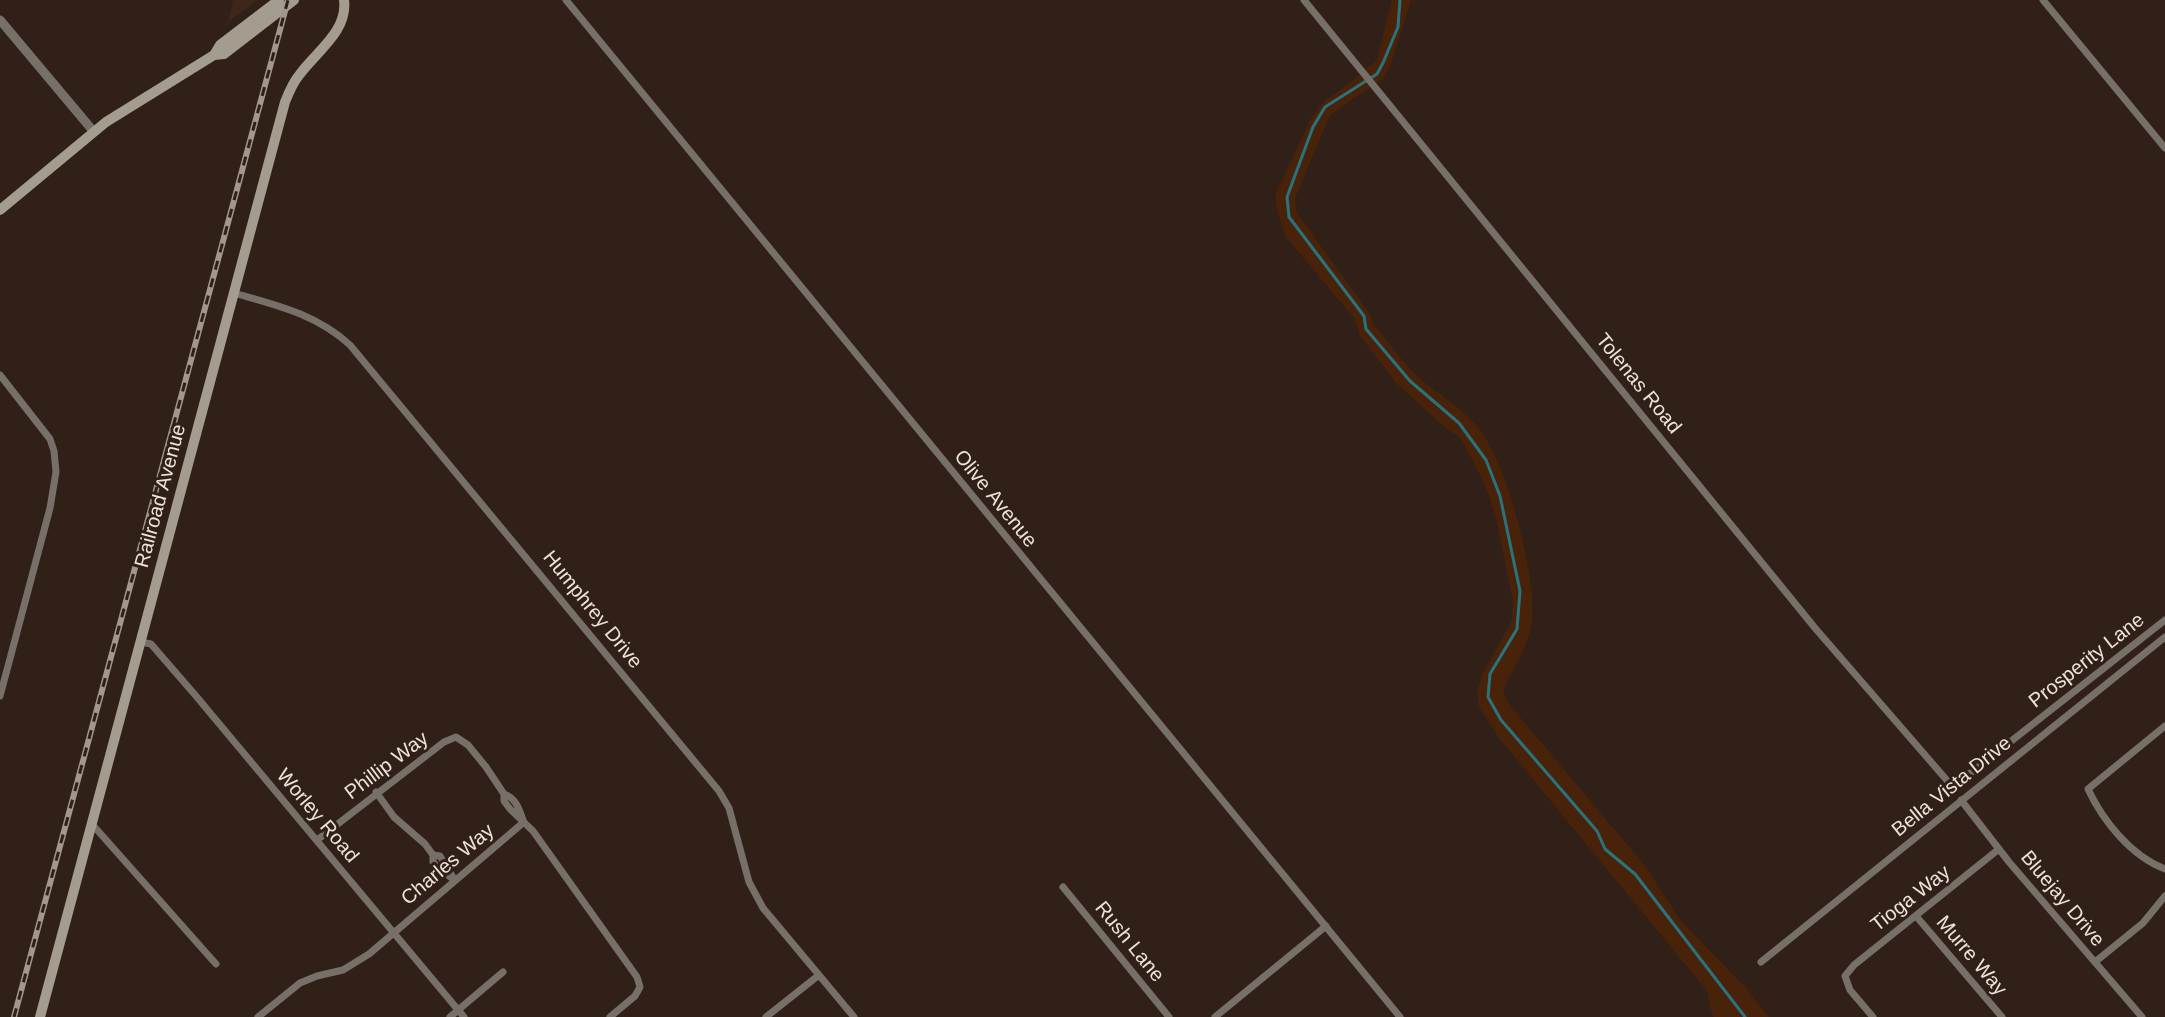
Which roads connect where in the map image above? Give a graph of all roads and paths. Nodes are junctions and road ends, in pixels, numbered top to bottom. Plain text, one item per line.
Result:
1 (279, 0) edge
2 (294, 0) edge
3 (344, 0) edge
4 (566, 0) edge
5 (1304, 0) edge
6 (2043, 0) edge
7 (0, 20) edge
8 (214, 55) junction
9 (94, 132) junction
10 (2165, 148) edge
11 (1, 208) edge
12 (234, 293) junction
13 (0, 375) edge
14 (2165, 620) edge
15 (2165, 637) edge
16 (141, 642) junction
17 (0, 696) edge
18 (2165, 726) edge
19 (1951, 785) joint
20 (376, 792) junction
21 (1961, 800) junction
22 (524, 822) junction
23 (91, 823) junction
24 (317, 840) junction
25 (1999, 849) junction
26 (2165, 869) edge
27 (455, 880) junction
28 (1063, 887) dead end
29 (2165, 896) edge
30 (1916, 916) junction
31 (1326, 926) junction
32 (393, 931) junction
33 (1761, 962) dead end
34 (2095, 962) junction
35 (216, 964) dead end
36 (503, 972) dead end
37 (819, 975) junction
38 (458, 1009) junction
39 (40, 1017) edge
40 (258, 1017) edge
41 (450, 1017) edge
42 (464, 1017) edge
43 (610, 1017) edge
44 (766, 1017) edge
45 (854, 1017) edge
46 (1169, 1017) edge
47 (1215, 1017) edge
48 (1400, 1017) edge
49 (1873, 1017) edge
50 (2002, 1017) edge
51 (2142, 1017) edge

1 - 8 main road
2 - 8 main road
3 - 12 main road, Railroad Avenue
4 - 31 street, Olive Avenue
5 - 19 street, Tolenas Road
6 - 10 street
7 - 9 street
8 - 9 main road
9 - 11 main road
12 - 16 main road, Railroad Avenue
12 - 37 street, Humphrey Drive
13 - 17 street
14 - 19 street, Prosperity Lane
15 - 21 street, Bella Vista Drive
16 - 23 main road, Railroad Avenue
16 - 24 street, Worley Road
18 - 26 street
20 - 22 street, Phillip Way
20 - 24 street, Phillip Way
20 - 27 street
21 - 25 street, Bluejay Drive
21 - 33 street, Bella Vista Drive
22 - 27 street, Charles Way
22 - 43 street, Phillip Way
23 - 35 street
23 - 39 main road, Railroad Avenue
24 - 32 street, Worley Road
25 - 30 street, Tioga Way
25 - 34 street, Bluejay Drive
27 - 32 street, Charles Way
28 - 46 street, Rush Lane
29 - 34 street
30 - 49 street, Tioga Way
30 - 50 street, Murre Way
31 - 47 street
31 - 48 street, Olive Avenue
32 - 38 street, Worley Road
32 - 40 street, Charles Way
34 - 51 street, Bluejay Drive
36 - 38 street
37 - 44 street
37 - 45 street, Humphrey Drive
38 - 41 street
38 - 42 street, Worley Road

